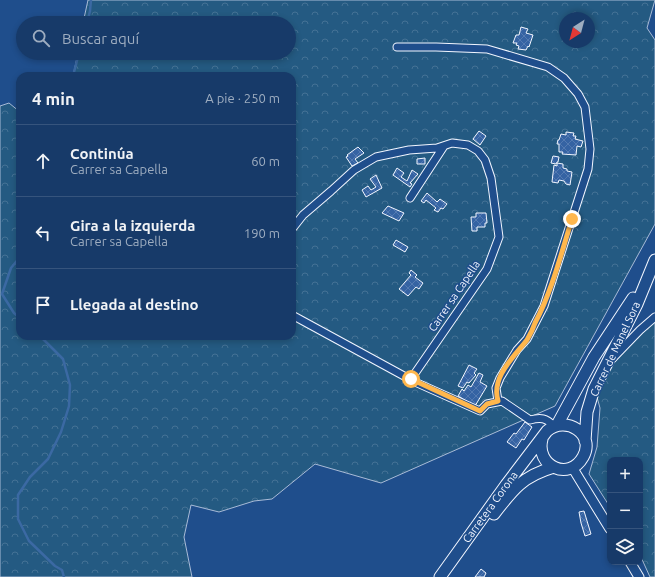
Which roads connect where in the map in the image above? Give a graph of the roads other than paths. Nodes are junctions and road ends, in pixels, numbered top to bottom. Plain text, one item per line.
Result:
1 (396, 47) dead end
2 (444, 146) junction
3 (410, 198) dead end
4 (296, 224) edge
5 (655, 260) edge
6 (296, 317) edge
7 (655, 318) edge
8 (607, 365) junction
9 (411, 379) junction
10 (498, 401) junction
11 (556, 425) junction
12 (542, 439) junction
13 (585, 441) junction
14 (554, 467) junction
15 (572, 467) junction
16 (607, 524) edge
17 (632, 565) edge
18 (440, 577) edge
19 (447, 577) edge
20 (639, 577) edge

1 - 10 street
2 - 3 street
2 - 4 street, Carrer sa Capella
2 - 9 street, Carrer sa Capella
5 - 8 main road, Carrer de Manel Sora
5 - 11 main road, Carrer de Manel Sora
6 - 9 street
7 - 8 street
8 - 13 main road, Carrer de Manel Sora
9 - 10 street
10 - 11 street
11 - 12 main road
11 - 13 main road
12 - 14 main road
12 - 18 main road, Carretera Corona
13 - 15 main road
14 - 15 main road
14 - 19 main road, Carretera Corona
15 - 16 street
17 - 20 street

